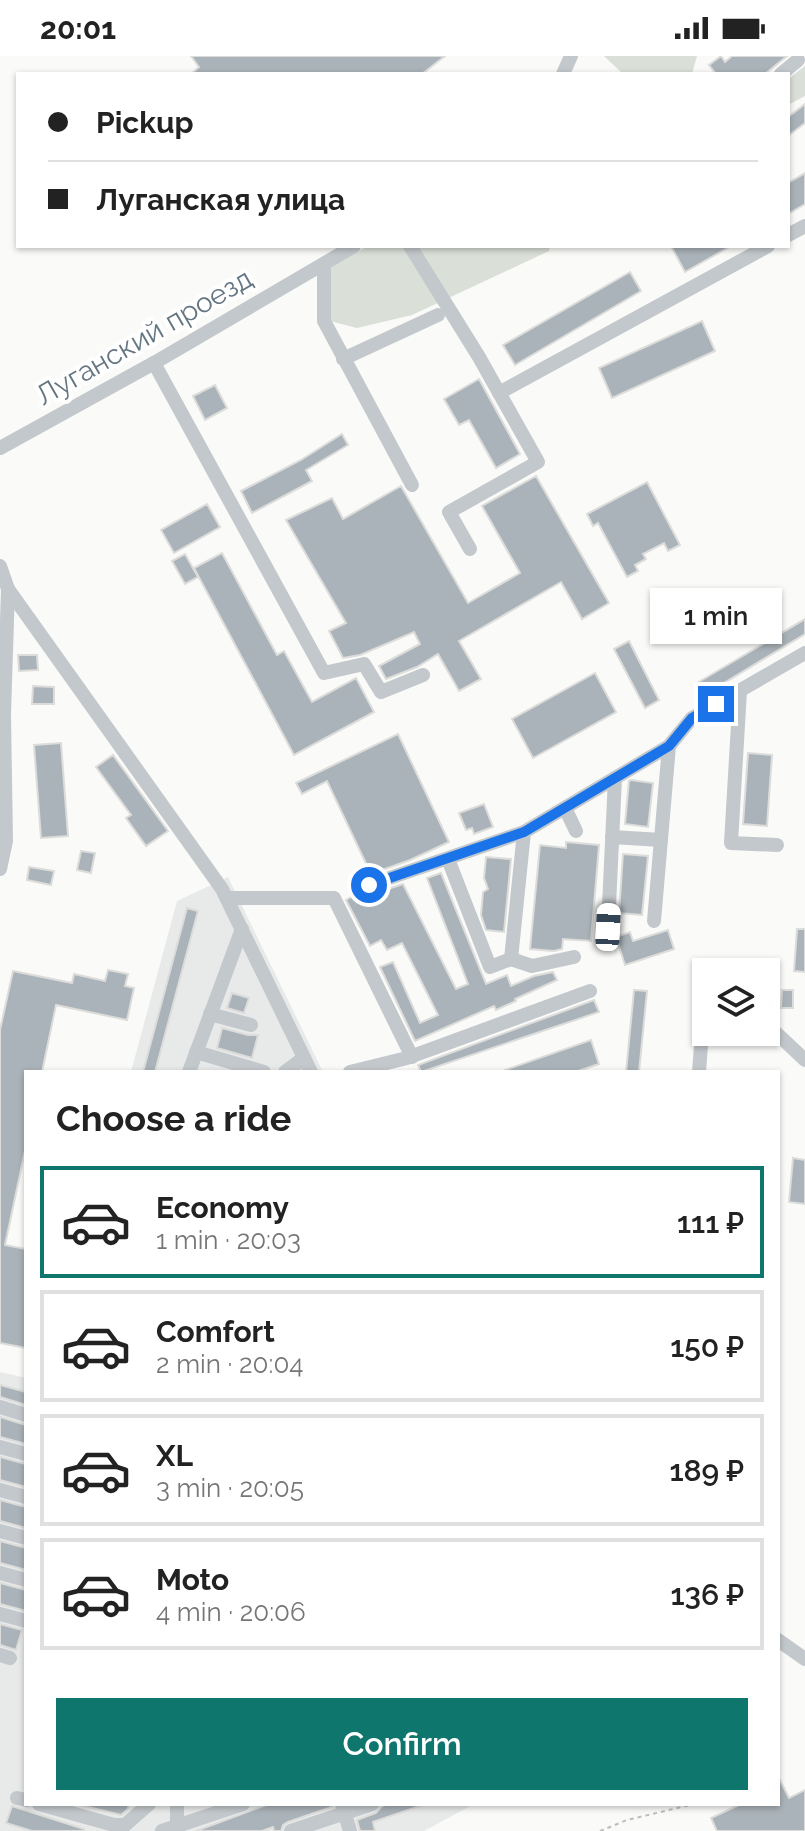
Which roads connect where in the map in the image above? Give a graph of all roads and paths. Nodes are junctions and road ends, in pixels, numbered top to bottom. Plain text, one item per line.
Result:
1 (798, 60) dead end
2 (783, 72) edge
3 (351, 248) edge
4 (411, 248) edge
5 (764, 248) edge
6 (324, 264) junction
7 (438, 315) dead end
8 (343, 359) junction
9 (154, 363) junction
10 (499, 393) junction
11 (0, 448) edge
12 (412, 485) dead end
13 (470, 549) dead end
14 (0, 566) edge
15 (8, 589) junction
16 (805, 653) edge
17 (423, 675) dead end
18 (740, 691) junction
19 (2, 721) edge
20 (669, 746) junction
21 (615, 778) junction
22 (565, 808) junction
23 (576, 831) dead end
24 (524, 832) junction
25 (612, 837) junction
26 (661, 840) junction
27 (777, 845) dead end
28 (448, 859) junction
29 (0, 869) edge
30 (369, 885) dead end
31 (227, 898) junction
32 (654, 921) dead end
33 (608, 927) dead end
34 (242, 929) junction
35 (574, 957) dead end
36 (511, 959) junction
37 (590, 991) dead end
38 (210, 1014) junction
39 (251, 1025) dead end
40 (780, 1037) edge
41 (701, 1046) edge
42 (196, 1052) junction
43 (412, 1057) junction
44 (805, 1060) edge
45 (308, 1065) edge
46 (190, 1070) edge
47 (257, 1070) edge
48 (358, 1070) edge
49 (699, 1070) edge
50 (0, 1407) edge
51 (24, 1414) edge
52 (0, 1447) edge
53 (24, 1453) edge
54 (0, 1490) edge
55 (24, 1496) edge
56 (0, 1531) edge
57 (24, 1537) edge
58 (0, 1573) edge
59 (24, 1579) edge
60 (0, 1614) edge
61 (24, 1620) edge
62 (780, 1641) edge
63 (805, 1659) edge
64 (46, 1806) edge
65 (147, 1806) edge
66 (177, 1806) edge
67 (237, 1806) edge
68 (686, 1806) edge
69 (344, 1809) edge
70 (172, 1829) edge
71 (291, 1831) edge
72 (350, 1831) edge
73 (600, 1831) edge

1 - 2 street
3 - 6 street, Луганский проезд
4 - 10 street
5 - 10 street
6 - 8 street
6 - 9 street, Луганский проезд
7 - 8 street
8 - 12 street
9 - 11 street, Луганский проезд
9 - 17 street
10 - 13 street
14 - 15 street
15 - 19 street
15 - 31 street
16 - 18 street
18 - 20 street
18 - 27 street
19 - 29 street
20 - 21 street
20 - 26 street
21 - 22 street
21 - 25 street
22 - 23 street
22 - 24 street
24 - 28 street
24 - 36 street
25 - 26 street
25 - 33 street
26 - 32 street
28 - 30 street
28 - 36 street
31 - 34 street
31 - 43 street
34 - 38 street
34 - 45 street
35 - 36 street
37 - 43 street
38 - 39 street
38 - 42 street
40 - 44 street
41 - 49 street
42 - 46 street
42 - 47 street
43 - 48 street
50 - 51 street
52 - 53 street
54 - 55 street
56 - 57 street
58 - 59 street
60 - 61 street
62 - 63 street
64 - 65 street
66 - 70 street
67 - 70 street
68 - 73 path
69 - 71 street
69 - 72 street

